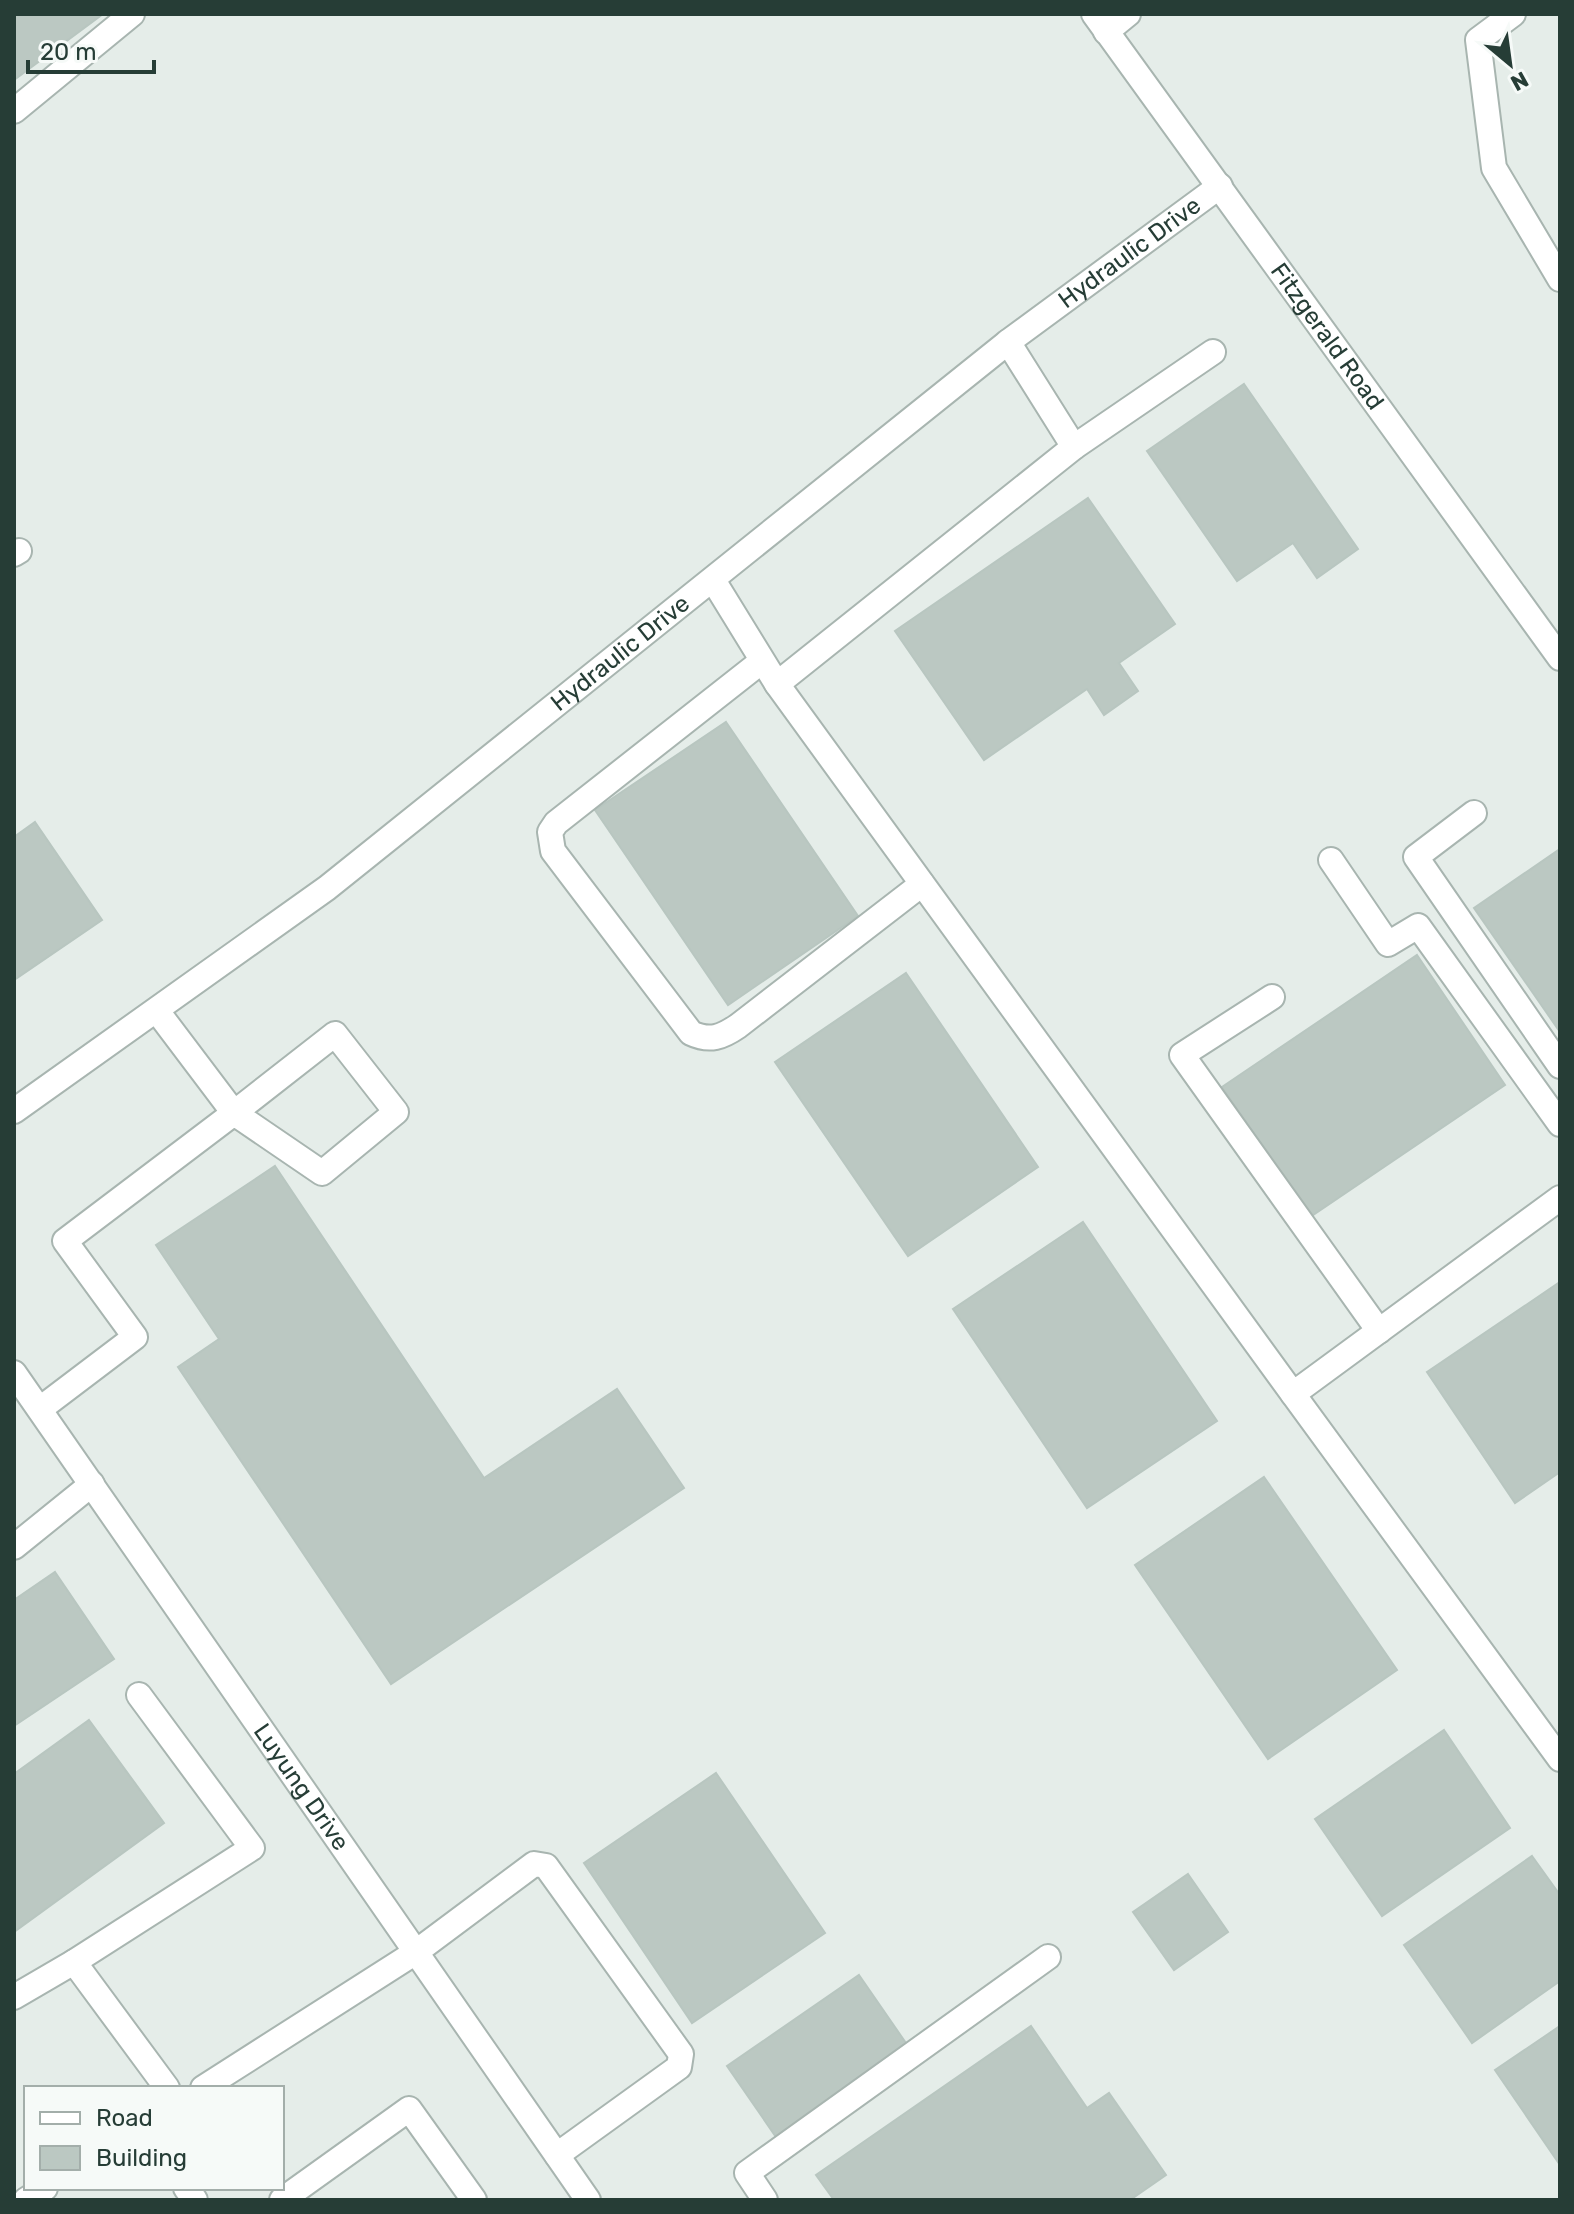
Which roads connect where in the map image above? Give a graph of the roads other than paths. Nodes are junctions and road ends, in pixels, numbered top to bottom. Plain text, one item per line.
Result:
1 (132, 14) edge
2 (1128, 14) edge
3 (1513, 14) edge
4 (1100, 23) edge
5 (14, 111) edge
6 (1220, 186) junction
7 (1560, 279) edge
8 (1008, 342) junction
9 (1213, 352) dead end
10 (1074, 447) junction
11 (713, 580) junction
12 (1560, 658) edge
13 (762, 661) junction
14 (777, 684) junction
15 (1474, 813) dead end
16 (1331, 860) dead end
17 (922, 884) junction
18 (1272, 997) dead end
19 (157, 1011) junction
20 (1560, 1066) edge
21 (14, 1111) edge
22 (234, 1113) junction
23 (1560, 1124) edge
24 (1560, 1198) edge
25 (1379, 1331) junction
26 (14, 1373) edge
27 (1293, 1394) junction
28 (40, 1409) junction
29 (92, 1484) junction
30 (14, 1547) edge
31 (139, 1695) dead end
32 (1557, 1748) edge
33 (416, 1952) junction
34 (1048, 1957) dead end
35 (74, 1962) junction
36 (14, 1997) edge
37 (166, 2086) edge
38 (206, 2086) edge
39 (557, 2155) junction
40 (282, 2200) edge
41 (474, 2200) edge
42 (588, 2200) edge
43 (765, 2200) edge

1 - 5 street
2 - 4 street
3 - 7 street
4 - 6 street, Fitzgerald Road
6 - 8 street, Hydraulic Drive
6 - 12 street, Fitzgerald Road
8 - 10 street
8 - 11 street, Hydraulic Drive
9 - 10 street
10 - 14 street
11 - 13 street
11 - 19 street, Hydraulic Drive
13 - 14 street
13 - 17 street
14 - 17 street
15 - 20 street
16 - 23 street
17 - 27 street
18 - 25 street
19 - 21 street, Hydraulic Drive
19 - 22 street
22 - 22 street
22 - 28 street
24 - 25 street
25 - 27 street
26 - 28 street, Luyung Drive
27 - 32 street
28 - 29 street, Luyung Drive
29 - 30 street
29 - 33 street, Luyung Drive
31 - 35 street
33 - 38 street
33 - 39 street, Luyung Drive
33 - 39 street
34 - 43 street
35 - 36 street
35 - 37 street
39 - 42 street, Luyung Drive
40 - 41 street

